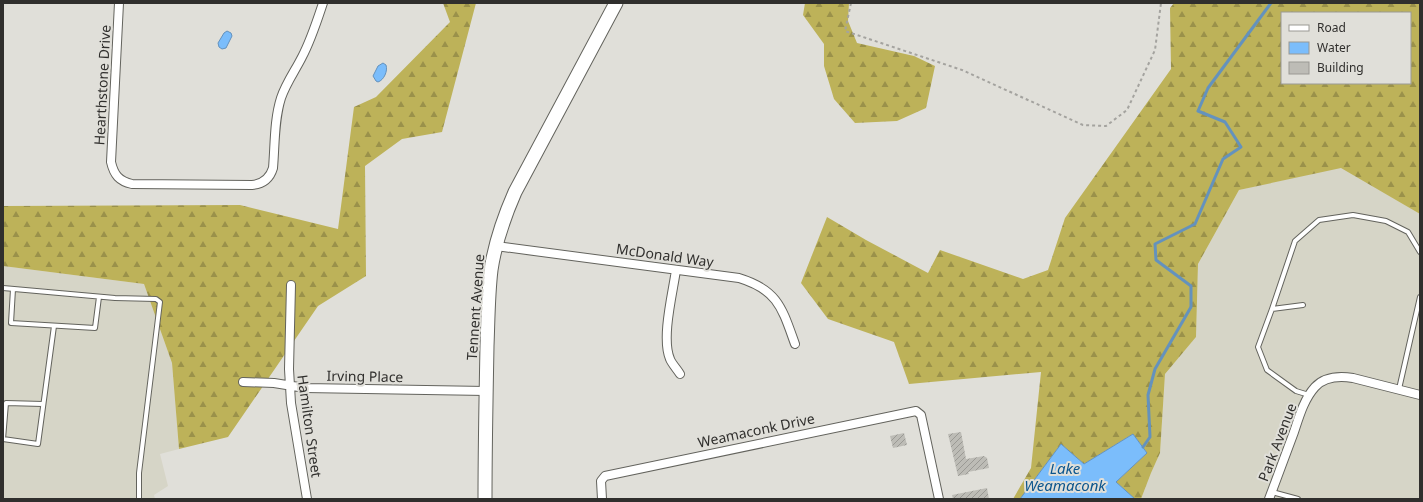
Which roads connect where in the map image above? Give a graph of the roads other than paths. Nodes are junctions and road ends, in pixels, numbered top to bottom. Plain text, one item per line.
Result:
1 (119, 3) edge
2 (323, 3) edge
3 (616, 3) edge
4 (496, 246) junction
5 (1420, 252) edge
6 (676, 270) junction
7 (291, 285) dead end
8 (3, 288) edge
9 (13, 289) junction
10 (100, 297) junction
11 (1420, 297) edge
12 (1303, 305) dead end
13 (1272, 309) junction
14 (54, 326) junction
15 (795, 344) dead end
16 (680, 374) dead end
17 (243, 382) dead end
18 (290, 386) junction
19 (1399, 389) junction
20 (486, 391) junction
21 (1309, 395) junction
22 (1420, 395) edge
23 (44, 404) junction
24 (3, 439) edge
25 (1270, 496) edge
26 (139, 499) edge
27 (307, 499) edge
28 (485, 499) edge
29 (602, 499) edge
30 (939, 499) edge
31 (1298, 499) edge

1 - 2 street, Hearthstone Drive
3 - 4 main road, Tennent Avenue
4 - 6 street, McDonald Way
4 - 20 main road, Tennent Avenue
5 - 13 lane
6 - 15 street, McDonald Way
6 - 16 street
7 - 18 street, Hamilton Street
8 - 9 lane
9 - 10 lane
9 - 14 lane
10 - 14 lane
10 - 26 lane
11 - 19 lane
12 - 13 lane
13 - 21 lane
14 - 23 lane
17 - 18 street, Irving Place
18 - 20 street, Irving Place
18 - 27 street, Hamilton Street
19 - 21 street, Park Avenue
19 - 22 street, Park Avenue
20 - 28 main road, Tennent Avenue
21 - 25 street, Park Avenue
23 - 24 lane
23 - 24 lane
25 - 31 lane
29 - 30 street, Weamaconk Drive

